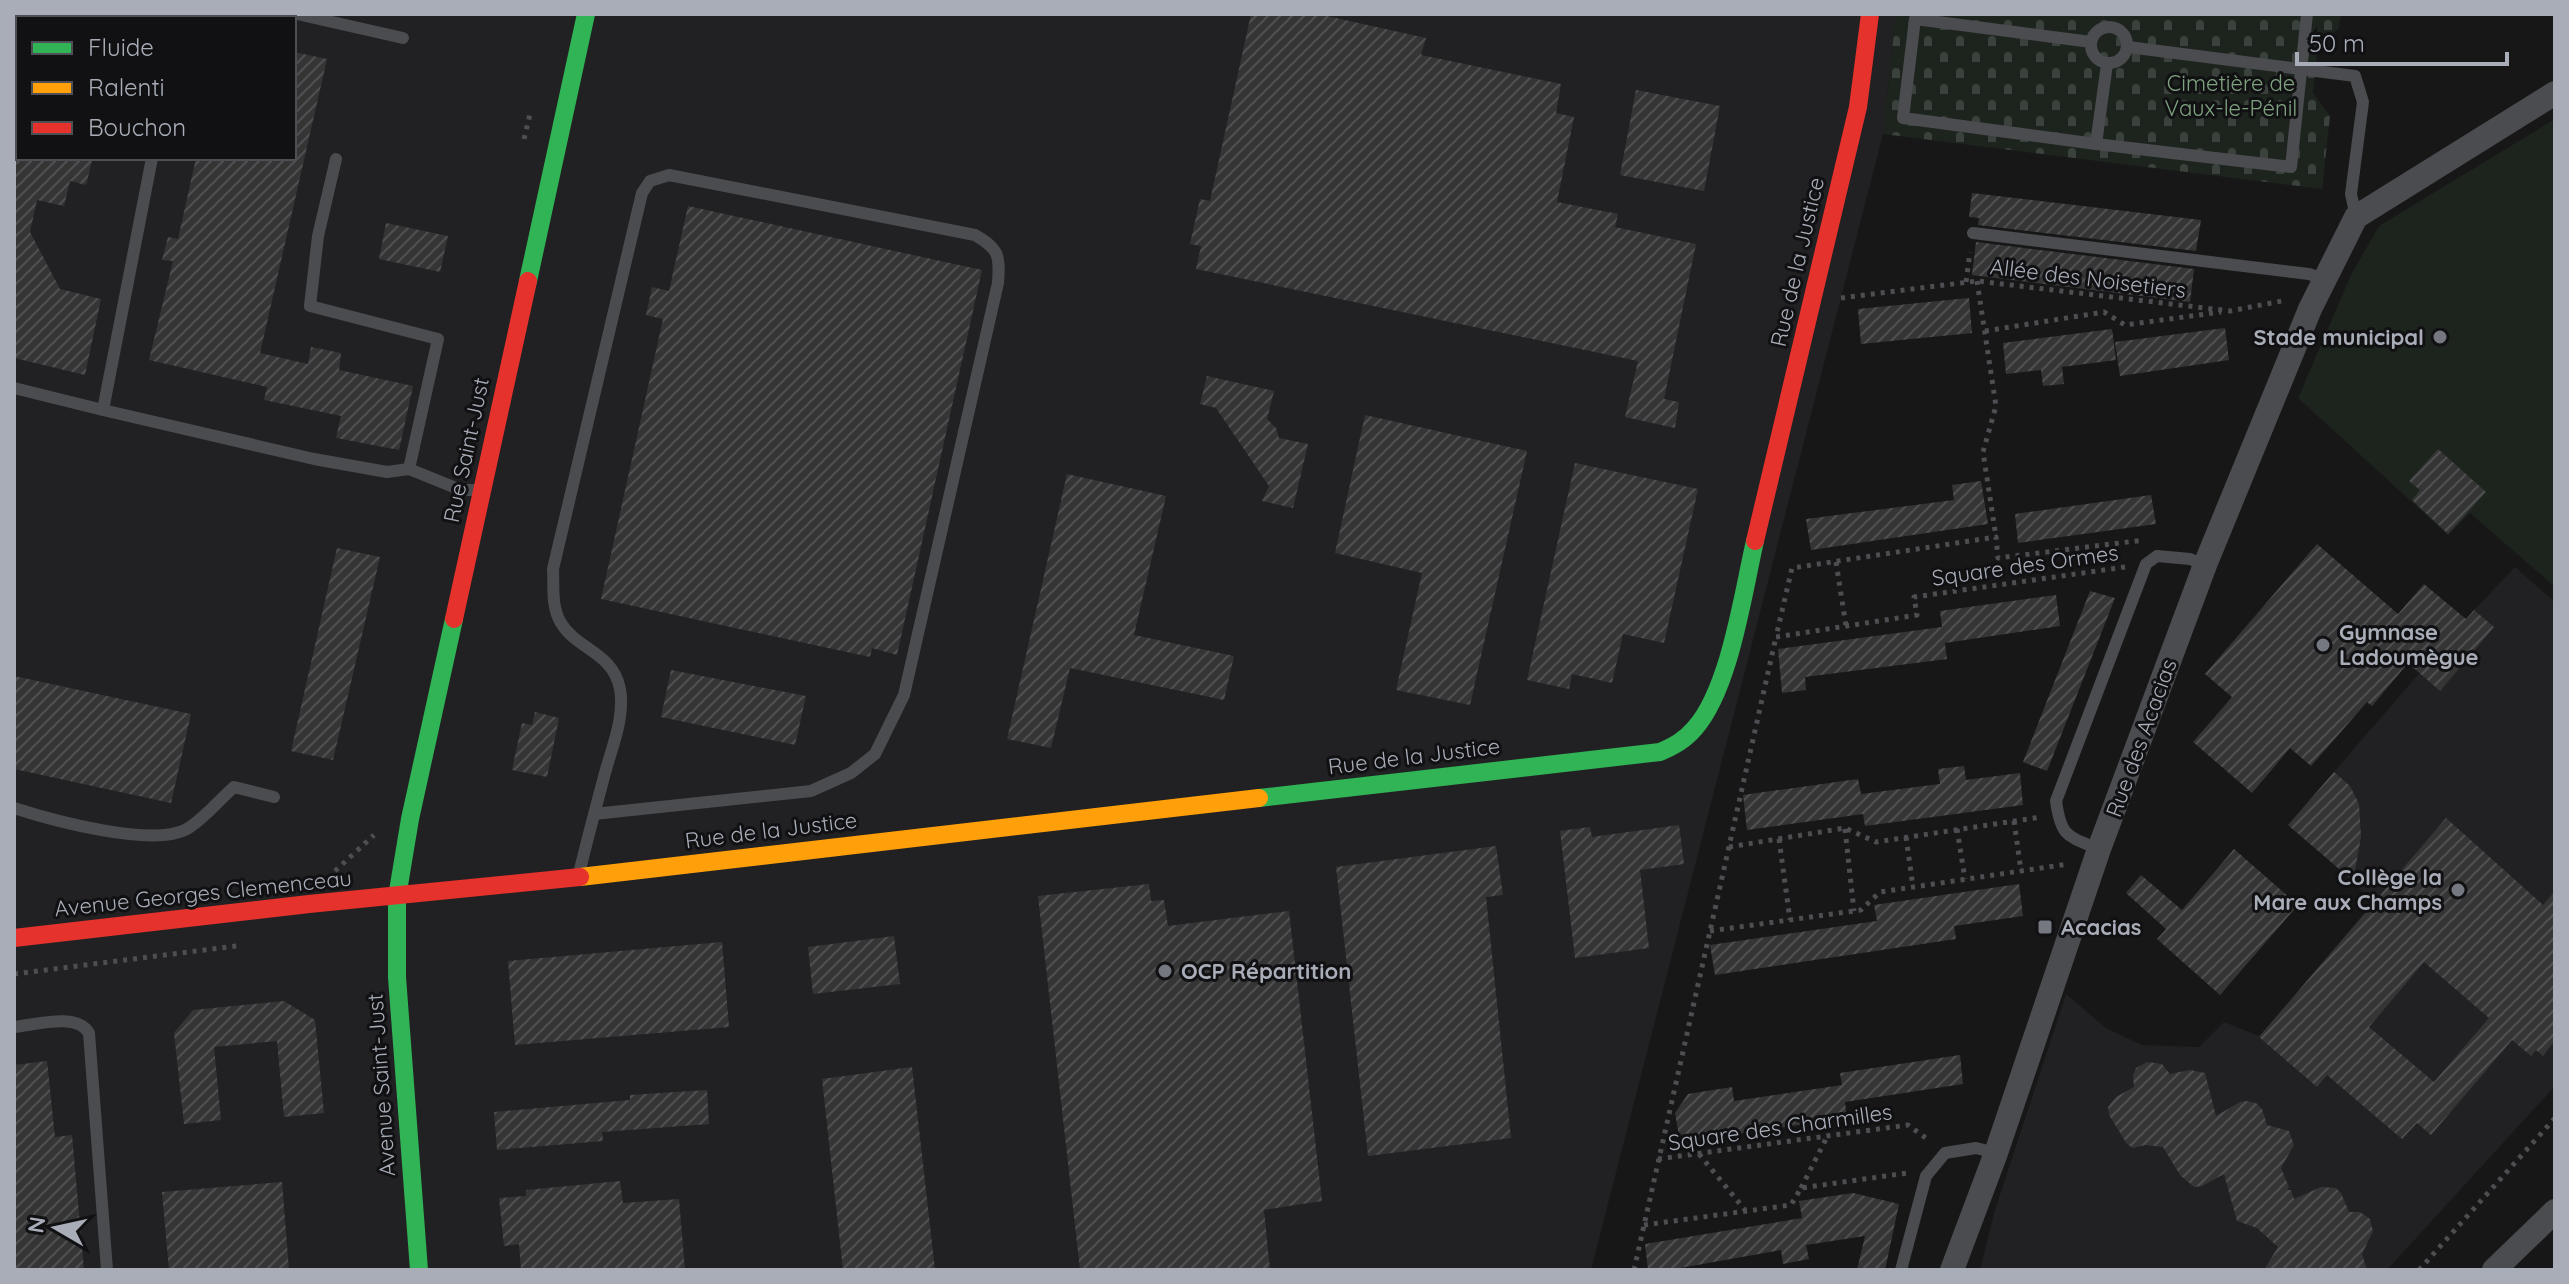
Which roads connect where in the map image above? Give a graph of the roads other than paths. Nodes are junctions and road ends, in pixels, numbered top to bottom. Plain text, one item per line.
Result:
1 (297, 14) edge
2 (586, 14) edge
3 (1870, 14) edge
4 (2307, 14) edge
5 (1915, 17) edge
6 (2112, 20) edge
7 (403, 38) dead end
8 (2091, 42) junction
9 (2128, 47) junction
10 (2107, 64) junction
11 (2300, 67) junction
12 (2555, 93) edge
13 (2096, 144) junction
14 (336, 159) dead end
15 (152, 160) edge
16 (2356, 217) junction
17 (1973, 233) road end
18 (2324, 279) junction
19 (14, 388) edge
20 (103, 410) junction
21 (409, 469) junction
22 (482, 490) junction
23 (2205, 565) junction
24 (274, 797) dead end
25 (14, 808) edge
26 (594, 814) junction
27 (2099, 849) junction
28 (579, 877) junction
29 (397, 897) junction
30 (14, 938) edge
31 (14, 1027) edge
32 (1996, 1153) junction
33 (2555, 1211) edge
34 (107, 1270) edge
35 (419, 1270) edge
36 (1901, 1270) edge
37 (1952, 1270) edge
38 (2494, 1270) edge

1 - 7 lane
2 - 22 street, Rue Saint-Just
3 - 28 street, Rue de la Justice
4 - 11 lane
5 - 8 lane
5 - 13 lane
6 - 8 lane
6 - 9 lane
8 - 10 lane
9 - 10 lane
9 - 11 lane
10 - 13 lane
11 - 13 lane
11 - 16 lane
12 - 16 street
14 - 21 lane
15 - 20 lane
16 - 18 street, Rue des Acacias
17 - 18 lane
18 - 23 street, Rue des Acacias
19 - 20 lane
20 - 21 lane
21 - 22 lane
22 - 29 street, Rue Saint-Just
23 - 27 street, Rue des Acacias
23 - 27 lane
24 - 25 lane
26 - 26 lane
26 - 28 lane
27 - 32 street, Rue des Acacias
28 - 29 street, Rue de la Justice
29 - 30 street, Avenue Georges Clemenceau
29 - 35 street, Avenue Saint-Just
31 - 34 lane
32 - 36 lane
32 - 37 street, Rue des Acacias
33 - 38 street

